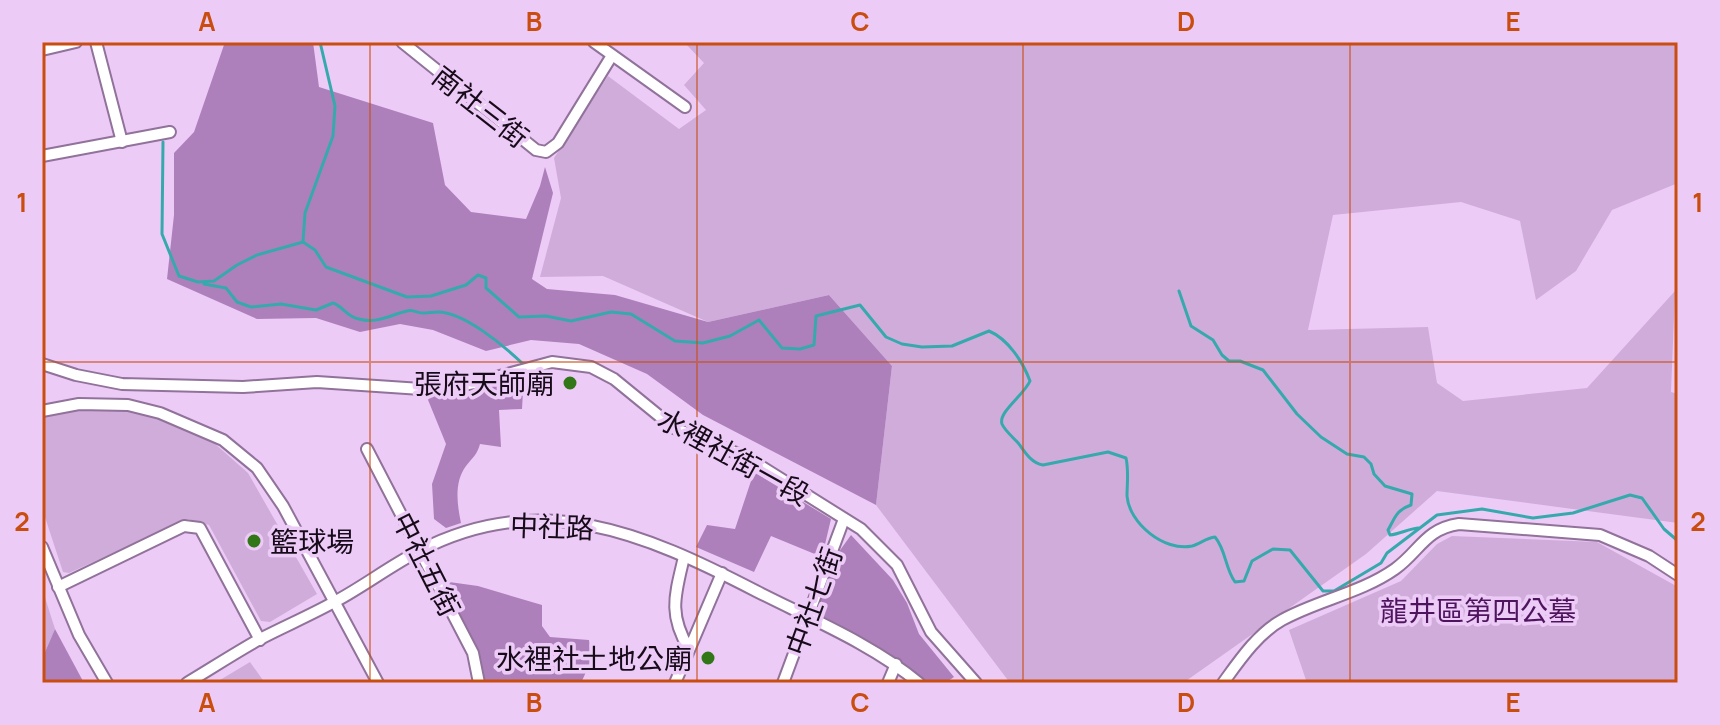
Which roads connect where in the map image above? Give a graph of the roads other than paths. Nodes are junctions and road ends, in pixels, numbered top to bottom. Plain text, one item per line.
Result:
1 (76, 42) edge
2 (96, 42) edge
3 (402, 42) edge
4 (594, 42) edge
5 (42, 50) edge
6 (611, 57) junction
7 (685, 107) dead end
8 (170, 132) dead end
9 (122, 142) junction
10 (42, 156) edge
11 (42, 364) edge
12 (42, 411) edge
13 (367, 449) dead end
14 (844, 519) junction
15 (42, 547) edge
16 (419, 551) junction
17 (684, 557) junction
18 (722, 573) junction
19 (1678, 575) edge
20 (58, 587) junction
21 (335, 601) junction
22 (807, 616) junction
23 (260, 640) junction
24 (689, 649) junction
25 (896, 664) junction
26 (971, 681) edge
27 (107, 683) edge
28 (187, 683) edge
29 (378, 683) edge
30 (479, 683) edge
31 (675, 683) edge
32 (783, 683) edge
33 (888, 683) edge
34 (919, 683) edge
35 (1223, 683) edge

1 - 5 street
2 - 9 street
3 - 6 street, 南社三街
4 - 6 street
6 - 7 street
8 - 9 street
9 - 10 street
11 - 14 street, 水裡社街一段
12 - 21 street
13 - 16 street, 中社五街
14 - 22 street, 中社七街
14 - 26 street, 水裡社街一段
15 - 20 street
16 - 17 street, 中社路
16 - 21 street, 中社路
16 - 30 street, 中社五街
17 - 18 street, 中社路
17 - 24 street
18 - 22 street, 中社路
18 - 24 street
19 - 35 street
20 - 23 street
20 - 27 street
21 - 23 street, 中社路
21 - 29 street
22 - 25 street, 中社路
22 - 32 street, 中社七街
23 - 28 street, 中社路
24 - 31 street
25 - 33 street
25 - 34 street, 中社路

